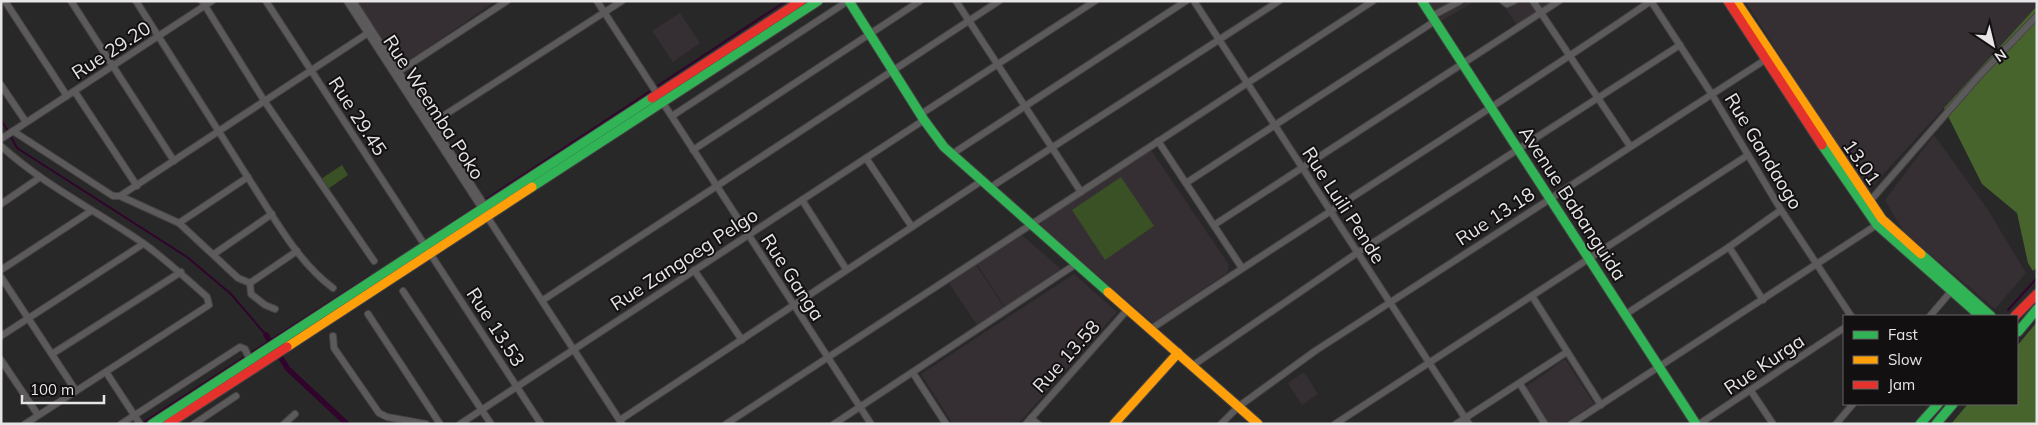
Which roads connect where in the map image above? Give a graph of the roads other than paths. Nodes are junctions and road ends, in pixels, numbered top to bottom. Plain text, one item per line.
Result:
1 (5, 1) edge
2 (71, 1) edge
3 (136, 1) edge
4 (212, 1) edge
5 (266, 1) edge
6 (347, 1) edge
7 (353, 1) edge
8 (507, 1) edge
9 (597, 1) edge
10 (622, 1) edge
11 (801, 1) edge
12 (818, 1) edge
13 (848, 1) edge
14 (920, 1) edge
15 (956, 1) edge
16 (999, 1) edge
17 (1095, 1) edge
18 (1186, 1) edge
19 (1194, 1) edge
20 (1279, 1) edge
21 (1372, 1) edge
22 (1422, 1) edge
23 (1460, 1) edge
24 (1503, 1) edge
25 (1514, 1) edge
26 (1532, 1) edge
27 (1559, 1) edge
28 (1651, 1) edge
29 (1728, 1) edge
30 (1736, 1) edge
31 (203, 4) edge
32 (604, 13) junction
33 (1542, 13) junction
34 (2037, 16) edge
35 (1433, 18) junction
36 (969, 21) junction
37 (368, 34) junction
38 (870, 34) junction
39 (158, 36) junction
40 (1218, 40) junction
41 (1680, 45) junction
42 (1571, 56) junction
43 (1769, 58) junction
44 (996, 64) junction
45 (1464, 64) junction
46 (114, 66) junction
47 (893, 70) junction
48 (311, 71) junction
49 (397, 73) junction
50 (1246, 82) junction
51 (1, 85) edge
52 (75, 92) junction
53 (1711, 93) junction
54 (67, 96) junction
55 (1598, 98) junction
56 (661, 99) junction
57 (265, 102) junction
58 (1023, 106) junction
59 (1492, 109) junction
60 (672, 116) junction
61 (922, 116) junction
62 (26, 122) junction
63 (430, 124) junction
64 (1274, 125) junction
65 (13, 131) junction
66 (218, 132) junction
67 (3, 138) edge
68 (1158, 141) junction
69 (1, 146) edge
70 (1630, 146) junction
71 (1052, 149) junction
72 (1518, 149) junction
73 (693, 150) junction
74 (952, 154) junction
75 (1748, 155) junction
76 (866, 158) junction
77 (174, 162) junction
78 (1302, 169) junction
79 (248, 177) junction
80 (40, 178) junction
81 (983, 180) junction
82 (1186, 183) junction
83 (137, 186) junction
84 (717, 187) junction
85 (991, 187) junction
86 (1081, 192) junction
87 (120, 196) junction
88 (1550, 198) junction
89 (802, 200) junction
90 (1870, 201) junction
91 (1, 204) edge
92 (1781, 210) junction
93 (91, 211) junction
94 (1330, 211) junction
95 (486, 212) junction
96 (272, 214) junction
97 (1880, 222) junction
98 (179, 223) junction
99 (1031, 224) junction
100 (1214, 225) junction
101 (912, 227) junction
102 (748, 235) junction
103 (143, 244) junction
104 (1729, 247) junction
105 (428, 250) junction
106 (298, 251) junction
107 (1357, 253) junction
108 (214, 254) junction
109 (1588, 258) junction
110 (374, 261) dead end
111 (1076, 264) junction
112 (1818, 264) junction
113 (1242, 268) junction
114 (846, 269) junction
115 (1, 270) edge
116 (694, 270) junction
117 (181, 272) junction
118 (1, 278) edge
119 (250, 283) junction
120 (333, 288) dead end
121 (1954, 288) junction
122 (403, 291) dead end
123 (2037, 294) edge
124 (1532, 296) junction
125 (543, 300) junction
126 (1763, 300) junction
127 (1390, 303) junction
128 (794, 306) junction
129 (1128, 308) junction
130 (275, 309) dead end
131 (2037, 309) edge
132 (368, 314) dead end
133 (1626, 314) junction
134 (1850, 315) edge
135 (1931, 315) edge
136 (1979, 315) edge
137 (1990, 315) edge
138 (2016, 315) edge
139 (27, 319) junction
140 (1151, 329) junction
141 (1843, 329) edge
142 (2018, 333) edge
143 (1, 336) edge
144 (333, 336) dead end
145 (742, 340) junction
146 (574, 349) junction
147 (1567, 352) junction
148 (1178, 353) junction
149 (52, 354) junction
150 (263, 356) junction
151 (827, 356) junction
152 (1, 360) edge
153 (250, 360) junction
154 (1429, 363) junction
155 (1192, 366) junction
156 (1660, 367) junction
157 (106, 372) junction
158 (913, 373) junction
159 (1520, 384) junction
160 (516, 386) junction
161 (76, 391) junction
162 (1751, 391) junction
163 (236, 396) dead end
164 (1601, 404) junction
165 (1852, 405) edge
166 (1952, 405) edge
167 (860, 406) junction
168 (1238, 406) junction
169 (1935, 407) edge
170 (481, 409) junction
171 (295, 414) dead end
172 (38, 415) junction
173 (134, 415) junction
174 (1031, 418) junction
175 (1467, 421) edge
176 (621, 422) edge
177 (156, 423) edge
178 (25, 424) edge
179 (121, 424) edge
180 (140, 424) edge
181 (168, 424) edge
182 (194, 424) edge
183 (284, 424) edge
184 (426, 424) edge
185 (440, 424) edge
186 (460, 424) edge
187 (491, 424) edge
188 (541, 424) edge
189 (726, 424) edge
190 (834, 424) edge
191 (871, 424) edge
192 (946, 424) edge
193 (1026, 424) edge
194 (1038, 424) edge
195 (1114, 424) edge
196 (1221, 424) edge
197 (1258, 424) edge
198 (1335, 424) edge
199 (1456, 424) edge
200 (1545, 424) edge
201 (1572, 424) edge
202 (1698, 424) edge
203 (1774, 424) edge
204 (1836, 424) edge
205 (1920, 424) edge
206 (1936, 424) edge

1 - 54 street
2 - 46 street
3 - 39 street
4 - 31 street, Rue 29.20
5 - 48 street, Rue 29.45
6 - 37 street, Rue Weemba Poko
7 - 49 street, Rue Weemba Poko
8 - 49 street
9 - 32 street, Rue Ganga
10 - 32 street
11 - 56 main road
12 - 56 main road
13 - 38 main road
13 - 60 street
14 - 38 street
15 - 36 street
16 - 36 street
17 - 44 street, Rue Zangoeg Pelgo
18 - 58 street
19 - 40 street, Rue Luili Pende
20 - 40 street
21 - 50 street
22 - 35 main road, Avenue Babanguida
23 - 35 street
24 - 25 street
26 - 33 street
27 - 33 street
28 - 41 street, Rue Gandaogo
28 - 42 street
29 - 43 main road, 13.01
30 - 43 main road, 13.01
31 - 39 street, Rue 29.20
31 - 57 street
32 - 56 street, Rue Ganga
32 - 63 street
33 - 42 street
33 - 45 street
34 - 90 street
35 - 45 main road, Avenue Babanguida
35 - 64 street
36 - 44 street
36 - 47 street
37 - 48 street
37 - 49 street, Rue Weemba Poko
38 - 47 main road
38 - 73 street
39 - 46 street, Rue 29.20
39 - 66 street
40 - 50 street, Rue Luili Pende
40 - 71 street
41 - 53 street, Rue Gandaogo
41 - 55 street
42 - 55 street
42 - 59 street
43 - 53 street, Rue 13.18
43 - 90 main road, 13.01
43 - 97 main road, 13.01
44 - 58 street
44 - 61 street, Rue Zangoeg Pelgo
45 - 59 main road, Avenue Babanguida
45 - 78 street
46 - 52 street, Rue 29.20
46 - 77 street
47 - 61 main road
47 - 84 street
48 - 57 street
48 - 105 street, Rue 29.45
49 - 63 street, Rue Weemba Poko
50 - 64 street, Rue Luili Pende
50 - 68 street
51 - 62 street
52 - 54 street, Rue 29.20
52 - 83 street
53 - 70 street, Rue 13.18
53 - 75 street, Rue Gandaogo
54 - 62 street, Rue 29.20
55 - 70 street
55 - 72 street
56 - 60 street, Rue Ganga
56 - 95 main road
57 - 66 street
57 - 110 street
58 - 71 street
58 - 74 street
59 - 72 main road, Avenue Babanguida
59 - 94 street
60 - 73 street, Rue Ganga
61 - 74 main road
61 - 76 street, Rue Zangoeg Pelgo
62 - 65 street, Rue 29.20
63 - 95 street, Rue Weemba Poko
64 - 78 street, Rue Luili Pende
64 - 82 street
65 - 67 street
65 - 87 street
66 - 77 street
66 - 79 street
68 - 82 street
68 - 86 street
69 - 80 street
70 - 88 street, Rue 13.18
71 - 85 street
71 - 86 street
72 - 88 main road, Avenue Babanguida
72 - 107 street
73 - 84 street, Rue Ganga
74 - 81 main road
75 - 92 street, Rue Gandaogo
75 - 109 street
76 - 89 street, Rue Zangoeg Pelgo
76 - 101 street
77 - 83 street
78 - 94 street, Rue Luili Pende
78 - 100 street
79 - 96 street
79 - 98 street
80 - 91 street
80 - 93 street
81 - 85 main road
81 - 101 street
82 - 100 street
83 - 87 street
84 - 102 street, Rue Ganga
84 - 125 street
85 - 99 main road
86 - 99 street
87 - 98 street
88 - 109 main road, Avenue Babanguida
88 - 127 street, Rue 13.18
89 - 102 street, Rue Zangoeg Pelgo
89 - 114 street
90 - 97 main road, 13.01
92 - 104 street
92 - 112 street, Rue Gandaogo
93 - 103 street
93 - 115 street
94 - 107 street, Rue Luili Pende
94 - 113 street
95 - 105 main road
95 - 125 street, Rue Weemba Poko
96 - 106 street
96 - 108 street
97 - 112 street
97 - 121 main road, 13.01
98 - 108 street
99 - 111 main road
99 - 151 street
100 - 113 street
101 - 114 street
102 - 116 street, Rue Zangoeg Pelgo
102 - 128 street, Rue Ganga
103 - 117 street
103 - 139 street
104 - 126 street
104 - 133 street
105 - 150 main road
105 - 160 street, Rue 13.53
106 - 119 street
106 - 120 street
107 - 127 street, Rue Luili Pende
107 - 155 street
108 - 119 street
109 - 124 street
109 - 133 main road, Avenue Babanguida
111 - 129 main road
111 - 158 street
112 - 126 street
112 - 134 street, Rue Gandaogo
113 - 140 street
114 - 128 street
116 - 145 street
116 - 146 street, Rue Zangoeg Pelgo
117 - 149 street
117 - 157 street
118 - 139 street
119 - 130 street
121 - 135 street
121 - 136 main road, 13.01
121 - 137 main road, 13.01
122 - 170 street
123 - 138 main road
124 - 147 street
124 - 154 street
125 - 146 street, Rue Weemba Poko
126 - 156 street
127 - 154 street, Rue Luili Pende
127 - 168 street, Rue 13.18
128 - 145 street
128 - 151 street, Rue Ganga
129 - 140 main road
129 - 174 street, Rue 13.58
131 - 142 main road
132 - 185 street
133 - 156 main road, Avenue Babanguida
139 - 143 street
139 - 149 street
140 - 148 main road
141 - 162 street, Rue Kurga
144 - 184 street
145 - 176 street
146 - 160 street, Rue Zangoeg Pelgo
146 - 176 street, Rue Weemba Poko
147 - 159 street
147 - 164 street
148 - 155 main road
148 - 195 main road
149 - 161 street
150 - 153 main road
150 - 181 main road
151 - 167 street, Rue Ganga
151 - 189 street
152 - 172 street
153 - 173 street
153 - 177 main road
154 - 175 street, Rue Luili Pende
154 - 198 street
155 - 168 main road
156 - 164 street
156 - 202 main road, Avenue Babanguida
157 - 161 street
157 - 173 street
158 - 167 street
158 - 192 street
159 - 175 street
159 - 200 street
160 - 170 street, Rue Zangoeg Pelgo
160 - 188 street, Rue 13.53
161 - 172 street
162 - 202 street, Rue Kurga
162 - 203 street
163 - 182 street
164 - 201 street
165 - 204 street
166 - 206 main road
167 - 190 street
167 - 191 street, Rue Ganga
168 - 196 street, Rue 13.18
168 - 197 main road
169 - 205 main road
170 - 186 street, Rue Zangoeg Pelgo
170 - 187 street
171 - 183 street
172 - 178 street
173 - 179 street
173 - 180 street
174 - 193 street, Rue 13.58
174 - 194 street
175 - 199 street

